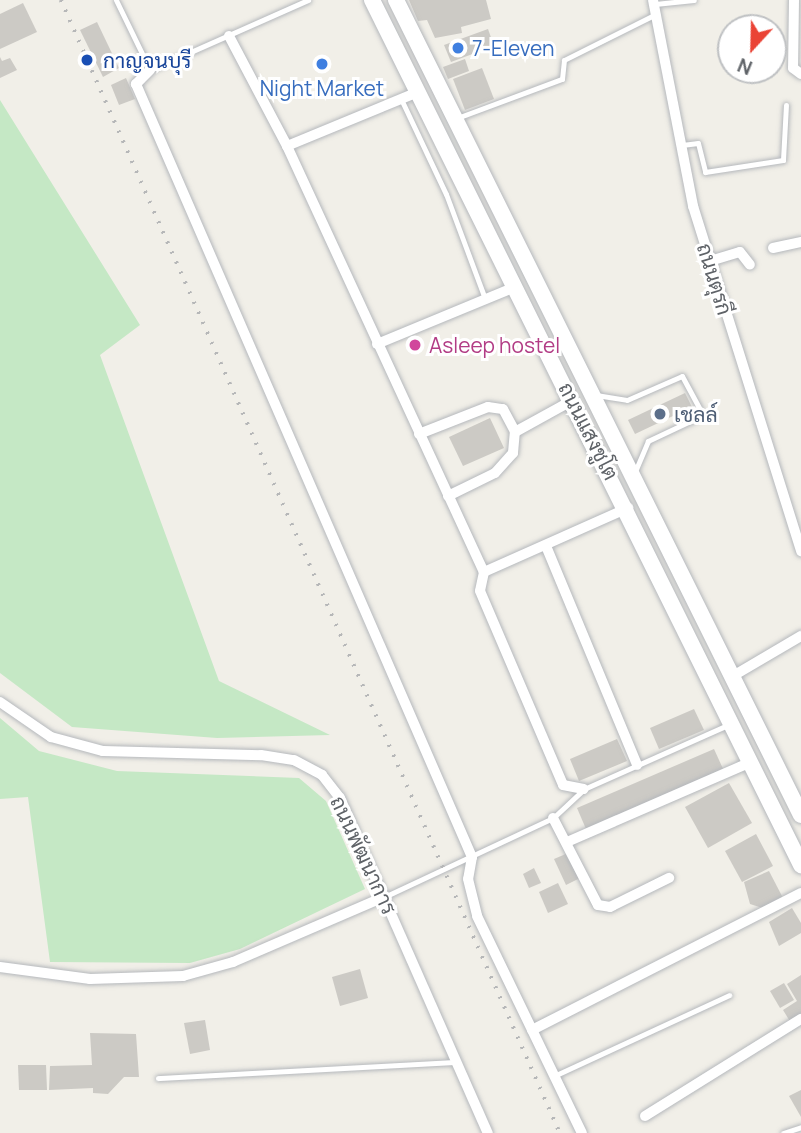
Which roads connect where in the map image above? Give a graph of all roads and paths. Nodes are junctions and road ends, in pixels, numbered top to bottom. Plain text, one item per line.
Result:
1 (116, 0) edge
2 (308, 0) edge
3 (372, 0) edge
4 (396, 0) edge
5 (694, 0) edge
6 (794, 0) edge
7 (653, 6) edge
8 (229, 36) junction
9 (150, 70) junction
10 (801, 74) edge
11 (418, 92) junction
12 (401, 99) junction
13 (786, 105) dead end
14 (453, 119) junction
15 (681, 145) junction
16 (287, 146) junction
17 (801, 242) edge
18 (773, 248) dead end
19 (710, 261) junction
20 (750, 265) dead end
21 (515, 286) junction
22 (485, 299) junction
23 (559, 328) junction
24 (540, 335) junction
25 (377, 344) junction
26 (593, 394) junction
27 (573, 400) junction
28 (515, 432) junction
29 (419, 434) junction
30 (633, 475) junction
31 (448, 495) junction
32 (648, 503) junction
33 (628, 508) junction
34 (546, 546) junction
35 (801, 551) edge
36 (484, 572) junction
37 (801, 636) edge
38 (733, 676) junction
39 (0, 702) edge
40 (733, 723) junction
41 (751, 762) junction
42 (637, 765) junction
43 (584, 789) junction
44 (800, 813) edge
45 (553, 818) junction
46 (780, 821) junction
47 (568, 842) junction
48 (472, 857) junction
49 (801, 865) edge
50 (669, 878) dead end
51 (801, 894) edge
52 (384, 897) junction
53 (0, 967) edge
54 (729, 995) dead end
55 (801, 1019) edge
56 (532, 1030) junction
57 (457, 1062) junction
58 (554, 1076) junction
59 (158, 1078) dead end
60 (645, 1116) dead end
61 (801, 1127) edge
62 (488, 1133) edge
63 (582, 1133) edge
64 (783, 1133) edge

1 - 9 lane
2 - 8 lane
3 - 11 main road, ถนนแสงชูโต
4 - 14 main road, ถนนแสงชูโต
5 - 7 lane
6 - 10 street
7 - 14 lane
7 - 15 street, ถนนตุรกี
8 - 9 lane
8 - 16 street
9 - 48 street
11 - 12 street
11 - 21 main road, ถนนแสงชูโต
12 - 16 street
12 - 22 lane
13 - 15 lane
14 - 23 main road, ถนนแสงชูโต
15 - 19 street, ถนนตุรกี
16 - 25 street
17 - 18 street
19 - 20 street
19 - 35 street, ถนนตุรกี
21 - 22 street
21 - 24 main road, ถนนแสงชูโต
22 - 25 street
23 - 24 main road
23 - 26 main road, ถนนแสงชูโต
24 - 27 main road, ถนนแสงชูโต
25 - 29 street
26 - 30 main road, ถนนแสงชูโต
26 - 30 lane
27 - 28 street
27 - 33 main road, ถนนแสงชูโต
28 - 29 street
28 - 31 street
29 - 31 street
30 - 32 main road, ถนนแสงชูโต
31 - 36 street
32 - 33 main road
32 - 38 main road, ถนนแสงชูโต
33 - 34 street
33 - 40 main road, ถนนแสงชูโต
34 - 36 street
34 - 42 street
36 - 43 street
37 - 38 street
38 - 44 main road, ถนนแสงชูโต
39 - 52 street, ถนนพัฒนาการ
40 - 41 main road, ถนนแสงชูโต
40 - 42 lane
41 - 46 main road, ถนนแสงชูโต
41 - 47 street
42 - 43 lane
43 - 45 lane
44 - 46 main road
45 - 47 street
45 - 48 lane
46 - 49 main road, ถนนแสงชูโต
47 - 50 street
48 - 52 lane
48 - 56 street
51 - 56 street
52 - 53 street
52 - 57 street, ถนนพัฒนาการ
54 - 58 lane
55 - 60 street
56 - 58 street
57 - 59 lane
57 - 62 street, ถนนพัฒนาการ
58 - 63 street
61 - 64 lane

